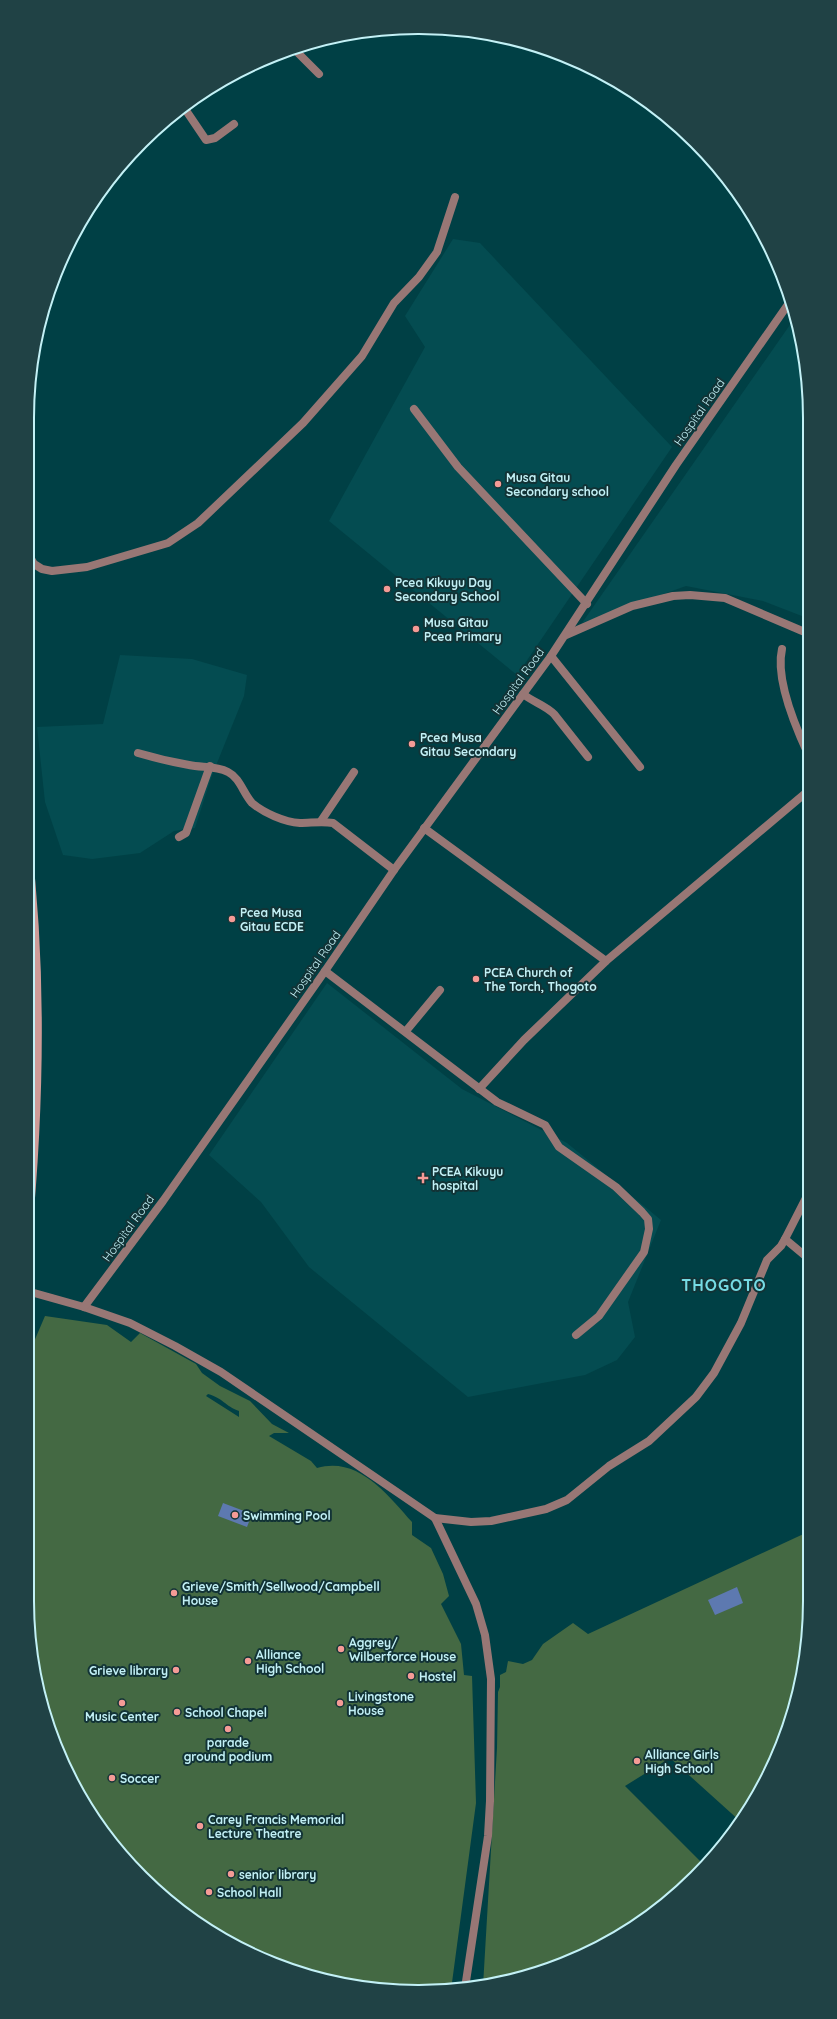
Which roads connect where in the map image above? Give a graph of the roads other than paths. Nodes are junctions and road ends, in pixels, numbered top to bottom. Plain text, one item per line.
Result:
1 (298, 53) edge
2 (319, 74) dead end
3 (187, 111) edge
4 (234, 124) dead end
5 (455, 197) dead end
6 (786, 307) edge
7 (414, 409) dead end
8 (34, 564) edge
9 (587, 604) junction
10 (803, 631) edge
11 (565, 636) junction
12 (782, 649) dead end
13 (551, 656) junction
14 (523, 694) junction
15 (803, 742) edge
16 (138, 753) dead end
17 (588, 756) dead end
18 (210, 766) junction
19 (640, 767) dead end
20 (354, 772) dead end
21 (803, 795) edge
22 (321, 821) junction
23 (424, 828) junction
24 (179, 837) dead end
25 (394, 870) junction
26 (34, 906) edge
27 (606, 961) junction
28 (326, 971) junction
29 (440, 990) dead end
30 (406, 1032) junction
31 (479, 1089) junction
32 (34, 1161) edge
33 (803, 1204) edge
34 (785, 1239) junction
35 (803, 1254) edge
36 (34, 1293) edge
37 (84, 1307) junction
38 (576, 1335) dead end
39 (435, 1518) junction
40 (466, 1982) edge

1 - 2 street
3 - 4 street
5 - 8 street
6 - 9 street, Hospital Road
7 - 9 street
9 - 11 street, Hospital Road
10 - 11 street
11 - 13 street, Hospital Road
12 - 15 street
13 - 14 street, Hospital Road
13 - 19 street
14 - 17 street
14 - 23 street, Hospital Road
16 - 18 street
18 - 22 street
18 - 24 street
20 - 22 street
21 - 27 street
22 - 25 street
23 - 25 street, Hospital Road
23 - 27 street
25 - 28 street, Hospital Road
26 - 32 main road
27 - 31 street
28 - 30 street
28 - 37 street, Hospital Road
29 - 30 street
30 - 31 street
31 - 38 street
33 - 34 street
34 - 35 street
34 - 39 street
36 - 37 street
37 - 39 street
39 - 40 street

